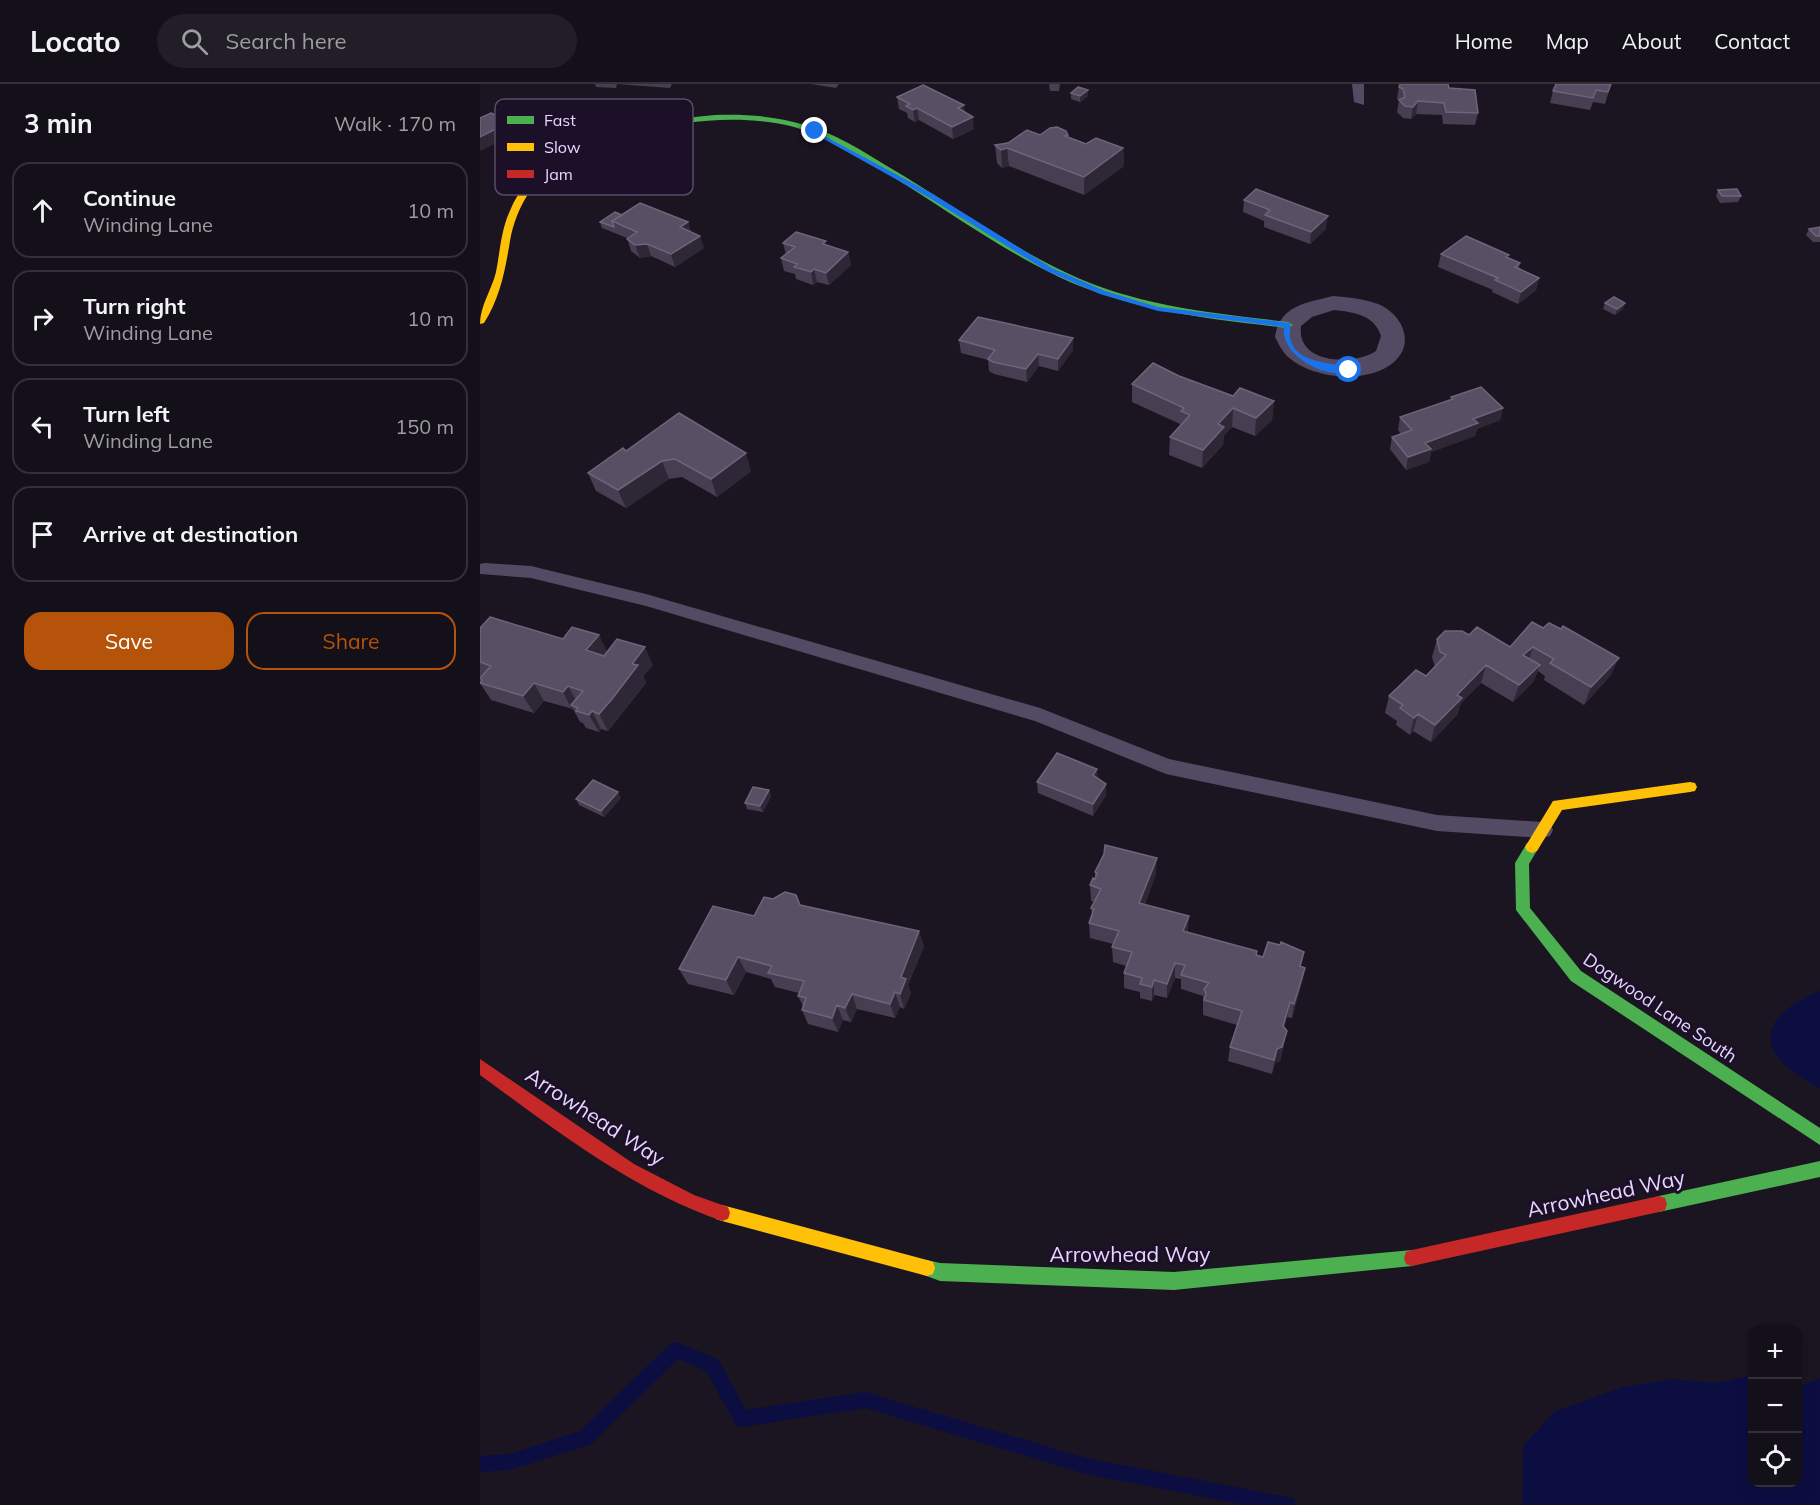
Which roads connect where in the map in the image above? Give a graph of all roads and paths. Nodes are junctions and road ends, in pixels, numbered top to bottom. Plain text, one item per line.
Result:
1 (1358, 84) edge
2 (1360, 102) dead end
3 (693, 119) edge
4 (521, 195) edge
5 (480, 321) edge
6 (1287, 325) dead end
7 (485, 569) dead end
8 (1690, 787) dead end
9 (1543, 830) junction
10 (480, 1065) edge
11 (1820, 1137) edge
12 (1820, 1169) edge

1 - 2 lane
3 - 6 street
4 - 5 street
7 - 9 lane
8 - 9 street, Dogwood Lane South
9 - 11 street, Dogwood Lane South
10 - 12 street, Arrowhead Way

